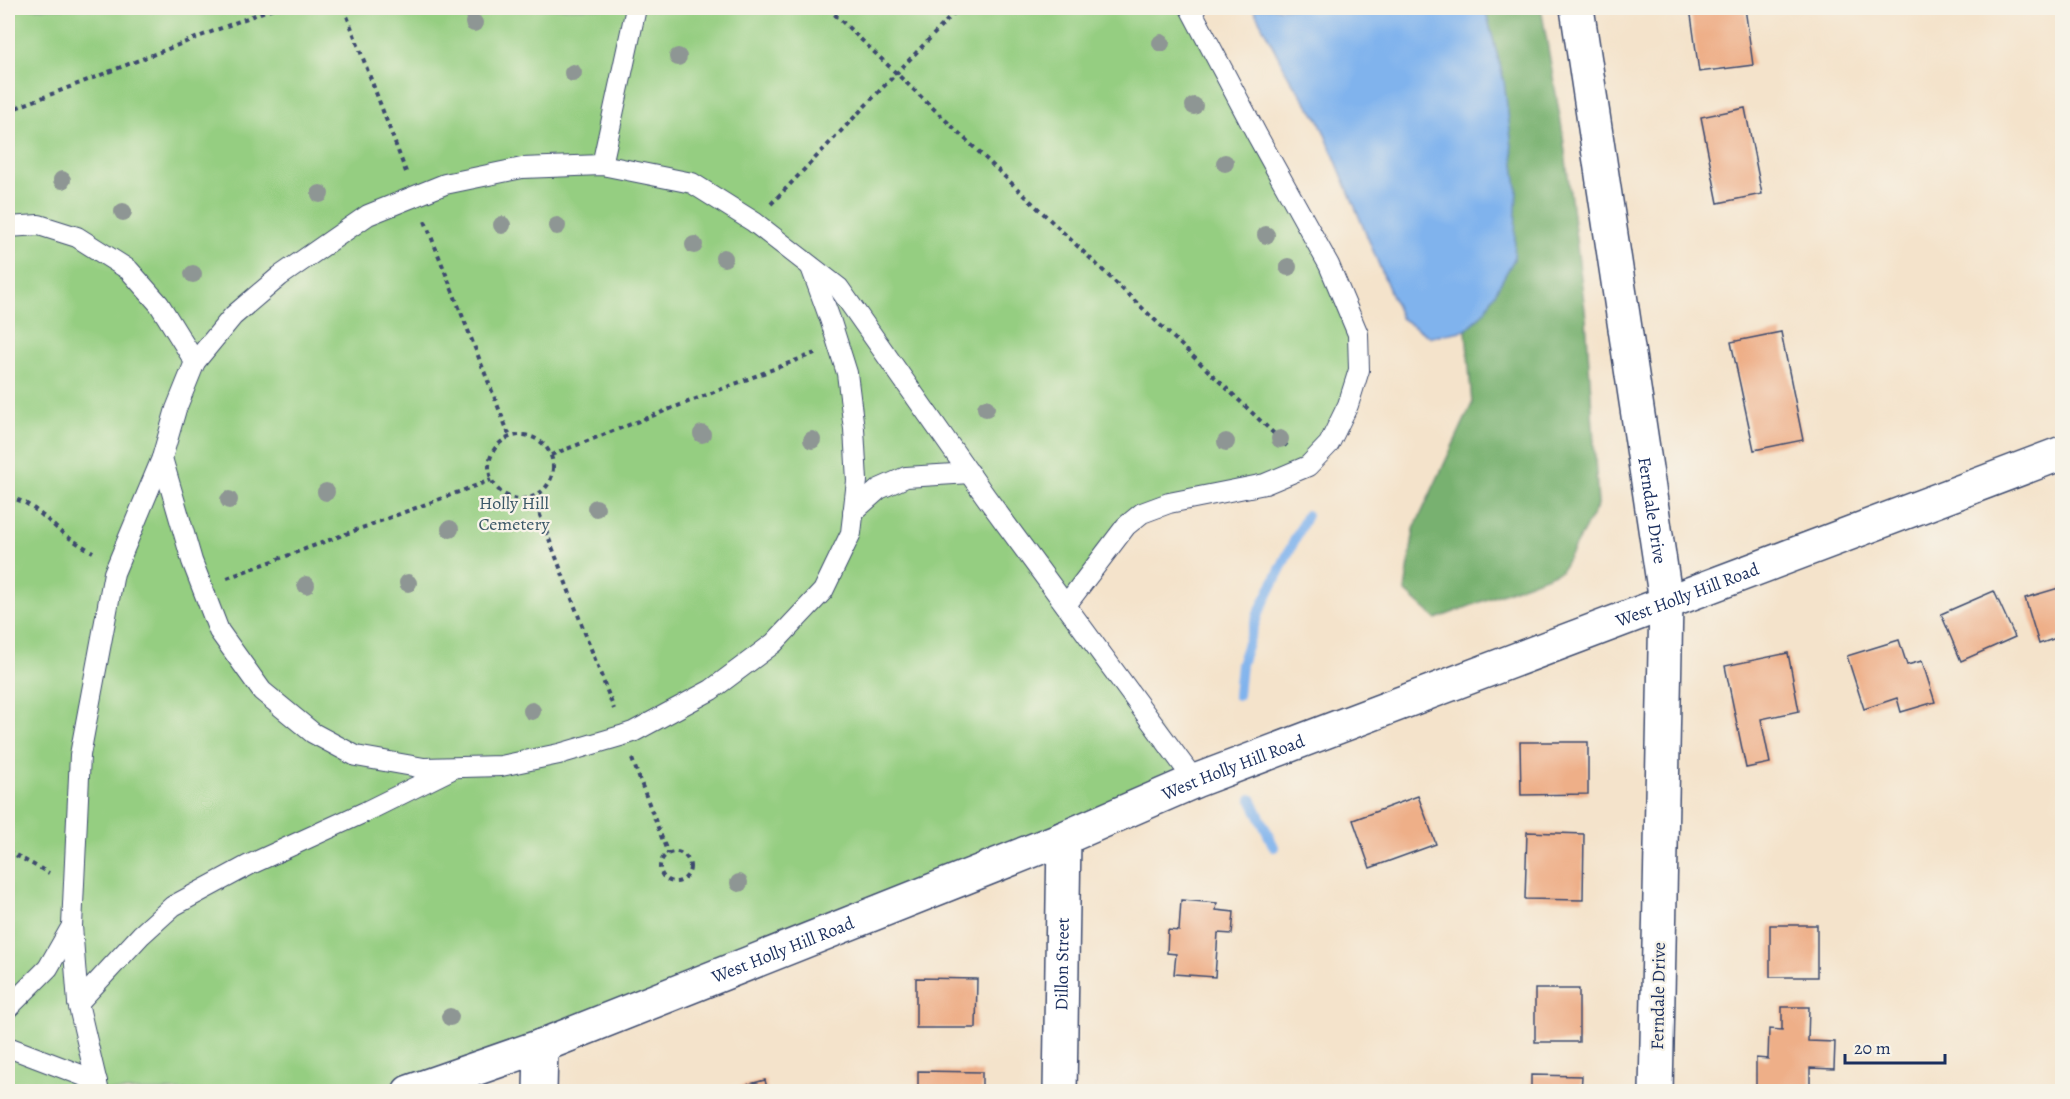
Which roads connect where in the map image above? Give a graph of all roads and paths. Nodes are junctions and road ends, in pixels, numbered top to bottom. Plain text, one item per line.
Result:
1 (273, 8) edge
2 (344, 8) edge
3 (636, 8) edge
4 (828, 8) edge
5 (959, 8) edge
6 (1190, 8) edge
7 (1577, 8) edge
8 (896, 72) junction
9 (8, 111) edge
10 (602, 165) junction
11 (415, 196) junction
12 (754, 222) junction
13 (8, 227) edge
14 (810, 267) junction
15 (838, 344) junction
16 (195, 362) junction
17 (510, 437) junction
18 (2062, 453) edge
19 (550, 455) junction
20 (162, 458) junction
21 (1308, 466) junction
22 (970, 473) junction
23 (490, 480) junction
24 (533, 497) junction
25 (8, 499) edge
26 (854, 512) junction
27 (118, 565) junction
28 (202, 587) junction
29 (1666, 602) junction
30 (1066, 605) junction
31 (624, 735) junction
32 (455, 767) junction
33 (1195, 781) junction
34 (1064, 838) junction
35 (8, 851) edge
36 (668, 854) junction
37 (73, 887) junction
38 (72, 926) junction
39 (78, 1003) junction
40 (8, 1008) edge
41 (541, 1046) junction
42 (8, 1047) edge
43 (98, 1086) edge
44 (409, 1092) edge
45 (540, 1092) edge
46 (1059, 1092) edge
47 (1656, 1092) edge

1 - 9 path
2 - 11 path
3 - 10 lane
4 - 8 path
5 - 8 path
6 - 21 lane
7 - 29 street, Ferndale Drive
8 - 12 path
8 - 21 path
10 - 11 lane
10 - 12 lane
11 - 16 lane
11 - 17 path
12 - 14 lane
13 - 16 lane
14 - 15 lane
14 - 22 lane
15 - 19 path
15 - 26 lane
16 - 20 lane
17 - 19 path
17 - 23 path
18 - 29 street, West Holly Hill Road
19 - 24 path
20 - 27 lane
20 - 28 lane
21 - 30 lane
22 - 26 lane
22 - 30 lane
23 - 24 path
23 - 28 path
24 - 31 path
25 - 27 path
26 - 31 lane
27 - 37 lane
28 - 32 lane
29 - 33 street, West Holly Hill Road
29 - 47 street, Ferndale Drive
30 - 33 lane
31 - 32 lane
31 - 36 path
32 - 39 lane
33 - 34 street, West Holly Hill Road
34 - 41 street, West Holly Hill Road
34 - 46 street, Dillon Street
35 - 37 path
36 - 36 path
37 - 38 lane
38 - 39 lane
38 - 40 lane
39 - 43 lane
41 - 44 street, West Holly Hill Road
41 - 45 street
42 - 43 lane

